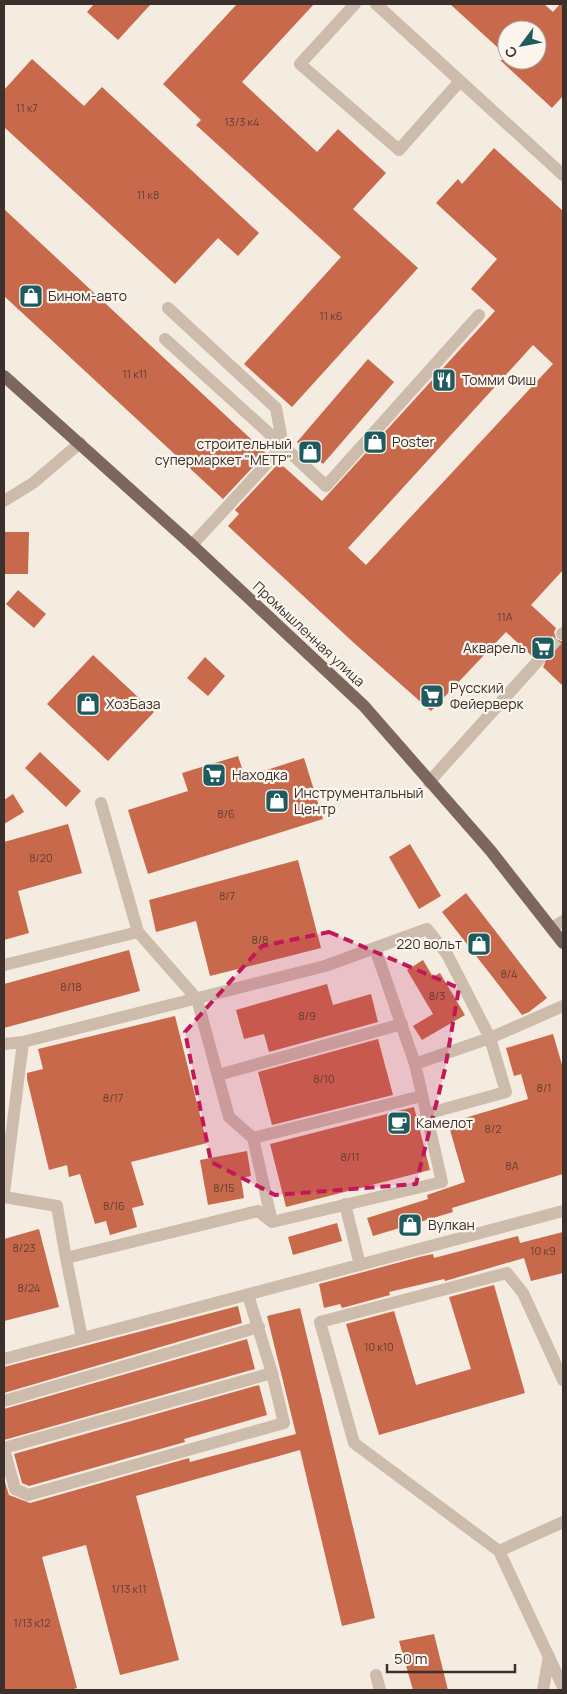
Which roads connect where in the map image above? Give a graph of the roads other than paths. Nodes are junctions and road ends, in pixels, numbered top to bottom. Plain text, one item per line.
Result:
1 (355, 4) edge
2 (376, 4) edge
3 (460, 81) junction
4 (563, 175) edge
5 (168, 308) dead end
6 (479, 315) dead end
7 (165, 339) dead end
8 (4, 376) edge
9 (80, 443) junction
10 (283, 446) junction
11 (4, 501) edge
12 (192, 545) junction
13 (537, 662) tunnel mouth
14 (429, 782) junction
15 (101, 804) dead end
16 (558, 925) edge
17 (138, 932) junction
18 (563, 942) edge
19 (375, 948) junction
20 (4, 965) edge
21 (197, 999) junction
22 (563, 1006) edge
23 (402, 1024) junction
24 (490, 1038) junction
25 (23, 1042) junction
26 (4, 1044) edge
27 (414, 1064) junction
28 (218, 1075) junction
29 (422, 1096) junction
30 (426, 1114) junction
31 (253, 1138) junction
32 (4, 1193) edge
33 (4, 1197) edge
34 (345, 1204) junction
35 (563, 1211) edge
36 (272, 1222) junction
37 (66, 1258) junction
38 (360, 1265) junction
39 (248, 1295) junction
40 (259, 1327) junction
41 (82, 1338) junction
42 (4, 1359) edge
43 (272, 1373) junction
44 (563, 1380) edge
45 (4, 1401) edge
46 (4, 1448) edge
47 (563, 1522) edge
48 (499, 1551) junction
49 (549, 1656) junction
50 (376, 1675) dead end
51 (563, 1687) edge
52 (380, 1690) edge
53 (543, 1690) edge

1 - 3 lane
2 - 3 lane
3 - 4 lane
5 - 10 lane
6 - 10 lane
7 - 10 lane
8 - 9 main road, Промышленная улица
9 - 11 lane
9 - 12 main road, Промышленная улица
10 - 12 lane
12 - 14 main road, Промышленная улица
13 - 14 lane
14 - 16 main road, Промышленная улица
15 - 17 lane
16 - 18 main road, Промышленная улица
17 - 20 lane
17 - 21 lane
19 - 21 lane
19 - 23 lane
19 - 24 lane
21 - 25 lane
21 - 28 lane
22 - 24 lane
23 - 27 lane
23 - 28 lane
24 - 27 lane
24 - 30 lane
25 - 26 lane
25 - 32 lane
27 - 29 lane
28 - 31 lane
29 - 30 lane
29 - 31 lane
30 - 34 lane
31 - 36 lane
33 - 37 lane
34 - 36 lane
34 - 38 lane
35 - 38 lane
36 - 37 lane
37 - 41 lane
38 - 39 lane
39 - 40 lane
39 - 41 lane
40 - 43 lane
40 - 45 lane
41 - 42 lane
43 - 46 lane
43 - 46 lane
44 - 48 lane
47 - 48 lane
48 - 49 lane
49 - 51 lane
49 - 53 lane
50 - 52 lane

